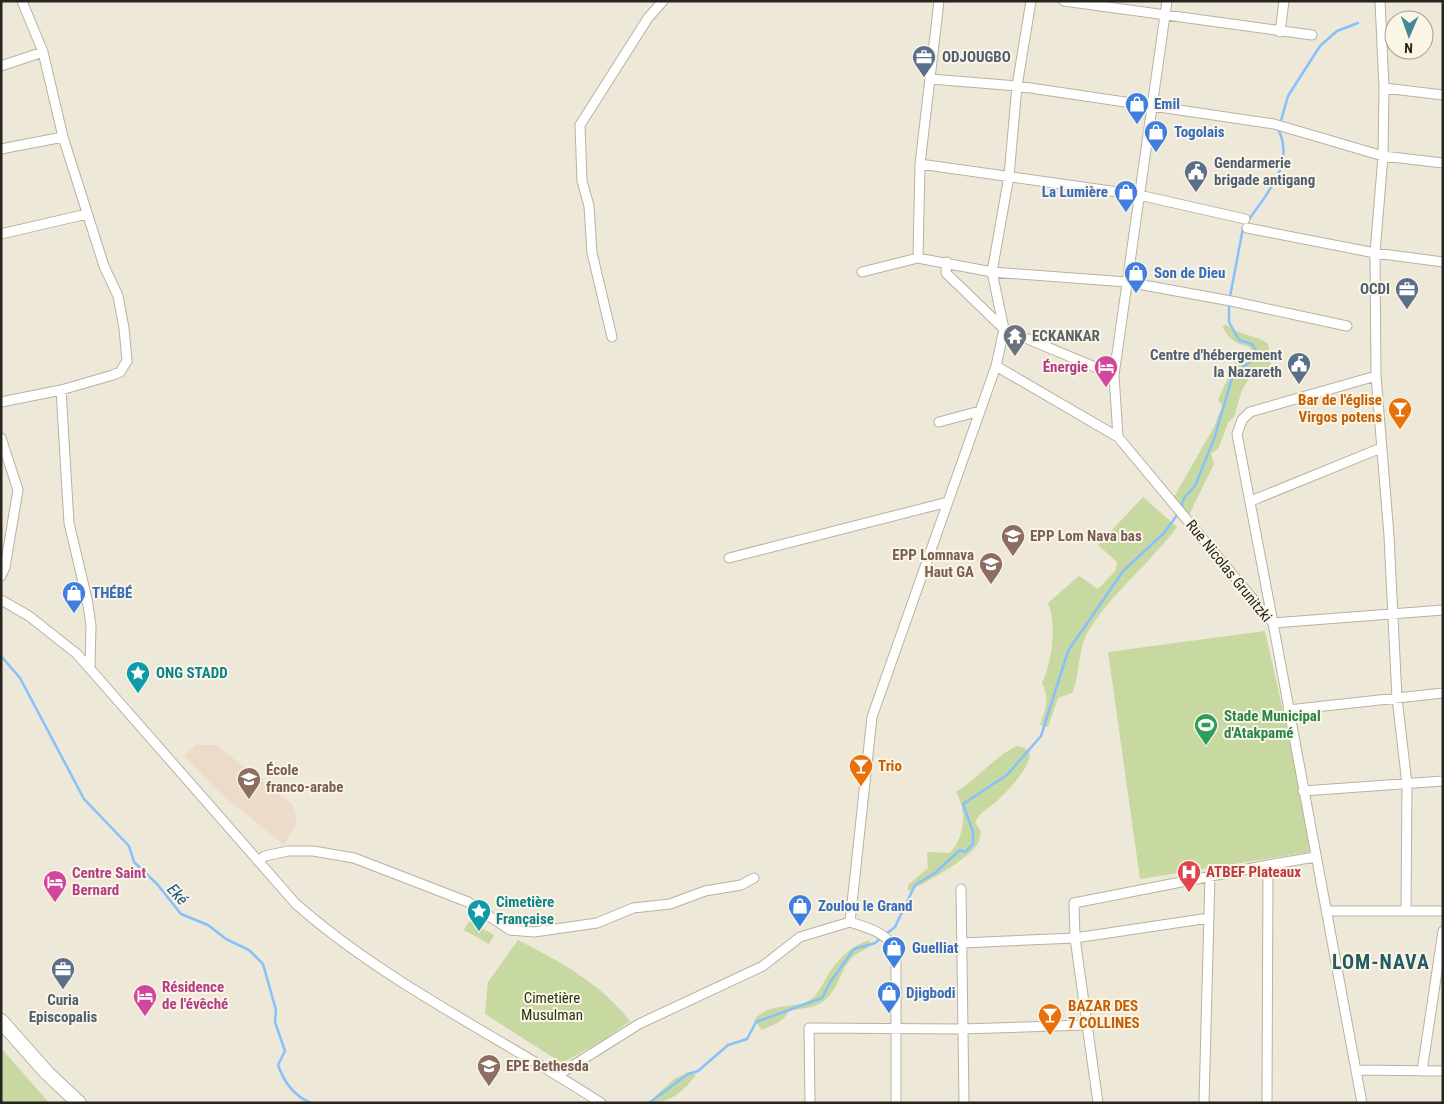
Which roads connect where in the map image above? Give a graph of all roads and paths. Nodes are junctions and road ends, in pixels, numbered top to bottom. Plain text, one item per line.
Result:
1 (22, 1) edge
2 (663, 1) edge
3 (938, 1) edge
4 (1032, 1) edge
5 (1064, 1) edge
6 (1167, 1) edge
7 (1284, 1) edge
8 (1380, 1) edge
9 (1165, 14) junction
10 (1280, 32) junction
11 (1312, 35) dead end
12 (43, 52) junction
13 (1, 66) edge
14 (931, 79) junction
15 (1017, 86) junction
16 (1384, 88) junction
17 (1443, 95) edge
18 (1152, 105) junction
19 (63, 137) junction
20 (1, 149) edge
21 (1383, 156) junction
22 (1443, 162) edge
23 (920, 164) junction
24 (1009, 176) junction
25 (1139, 195) junction
26 (87, 214) junction
27 (1, 234) edge
28 (1374, 253) junction
29 (918, 258) junction
30 (947, 262) junction
31 (1443, 262) edge
32 (862, 272) dead end
33 (992, 272) junction
34 (1127, 282) junction
35 (1346, 326) dead end
36 (1004, 329) junction
37 (612, 337) dead end
38 (996, 366) junction
39 (1114, 375) junction
40 (1376, 376) junction
41 (61, 390) junction
42 (1, 402) edge
43 (980, 411) junction
44 (939, 422) dead end
45 (1118, 437) junction
46 (1, 438) edge
47 (1381, 448) junction
48 (1251, 501) junction
49 (948, 502) junction
50 (728, 558) dead end
51 (1, 576) edge
52 (1, 600) edge
53 (1443, 610) edge
54 (1393, 613) junction
55 (1273, 623) junction
56 (90, 668) junction
57 (1443, 693) edge
58 (1397, 698) junction
59 (1288, 710) junction
60 (1443, 780) edge
61 (1407, 784) junction
62 (1303, 791) junction
63 (1315, 857) junction
64 (258, 861) junction
65 (1268, 865) junction
66 (1210, 875) junction
67 (754, 878) dead end
68 (961, 889) dead end
69 (1406, 910) junction
70 (1326, 911) junction
71 (1443, 911) edge
72 (1209, 918) junction
73 (850, 922) junction
74 (1443, 931) edge
75 (1075, 938) junction
76 (962, 943) junction
77 (1, 1021) edge
78 (1086, 1025) junction
79 (897, 1029) junction
80 (962, 1029) junction
81 (1356, 1070) junction
82 (1422, 1071) junction
83 (1443, 1071) edge
84 (558, 1075) junction
85 (79, 1103) edge
86 (601, 1103) edge
87 (810, 1103) edge
88 (896, 1103) edge
89 (964, 1103) edge
90 (1098, 1103) edge
91 (1204, 1103) edge
92 (1267, 1103) edge
93 (1362, 1103) edge

1 - 12 street
2 - 37 street
3 - 14 street
4 - 15 street
5 - 9 street
6 - 9 street
7 - 10 street
8 - 16 street
9 - 10 street
9 - 18 street
10 - 11 street
12 - 13 street
12 - 19 street
14 - 15 street
14 - 23 street
15 - 18 street
15 - 24 street
16 - 17 street
16 - 21 street
18 - 21 street
18 - 25 street
19 - 20 street
19 - 26 street
21 - 22 street
21 - 28 street
23 - 24 street
23 - 29 street
24 - 25 street
24 - 33 street
25 - 28 street
25 - 34 street
26 - 27 street
26 - 41 street
28 - 31 street
28 - 40 street
29 - 30 street
29 - 32 street
30 - 33 street
30 - 36 street
33 - 34 street
33 - 36 street
34 - 35 street
34 - 39 street
36 - 38 street
36 - 39 street
38 - 43 street
38 - 45 street, Rue Nicolas Grunitzki
39 - 45 street
40 - 47 street
40 - 48 street
41 - 42 street
41 - 56 street
43 - 44 street
43 - 49 street
45 - 55 street, Rue Nicolas Grunitzki
46 - 51 street
47 - 48 street
47 - 54 street
48 - 55 street
49 - 50 street
49 - 73 street
52 - 56 street
53 - 54 street
54 - 55 street
54 - 58 street
55 - 59 street, Rue Nicolas Grunitzki
56 - 64 street
57 - 58 street
58 - 59 street
58 - 61 street
59 - 62 street, Rue Nicolas Grunitzki
60 - 61 street
61 - 62 street
61 - 69 street
62 - 63 street, Rue Nicolas Grunitzki
63 - 65 street
63 - 70 street, Rue Nicolas Grunitzki
64 - 67 street
64 - 84 street
65 - 66 street
65 - 92 street
66 - 72 street
66 - 75 street
68 - 76 street
69 - 70 street
69 - 71 street
70 - 81 street, Rue Nicolas Grunitzki
72 - 75 street
72 - 91 street
73 - 79 street
73 - 84 street
74 - 82 street
75 - 76 street
75 - 78 street
76 - 80 street
77 - 85 main road
78 - 80 street
78 - 90 street
79 - 80 street
79 - 87 street
79 - 88 street
80 - 89 street
81 - 82 street
81 - 93 street, Rue Nicolas Grunitzki
82 - 83 street
84 - 86 street

